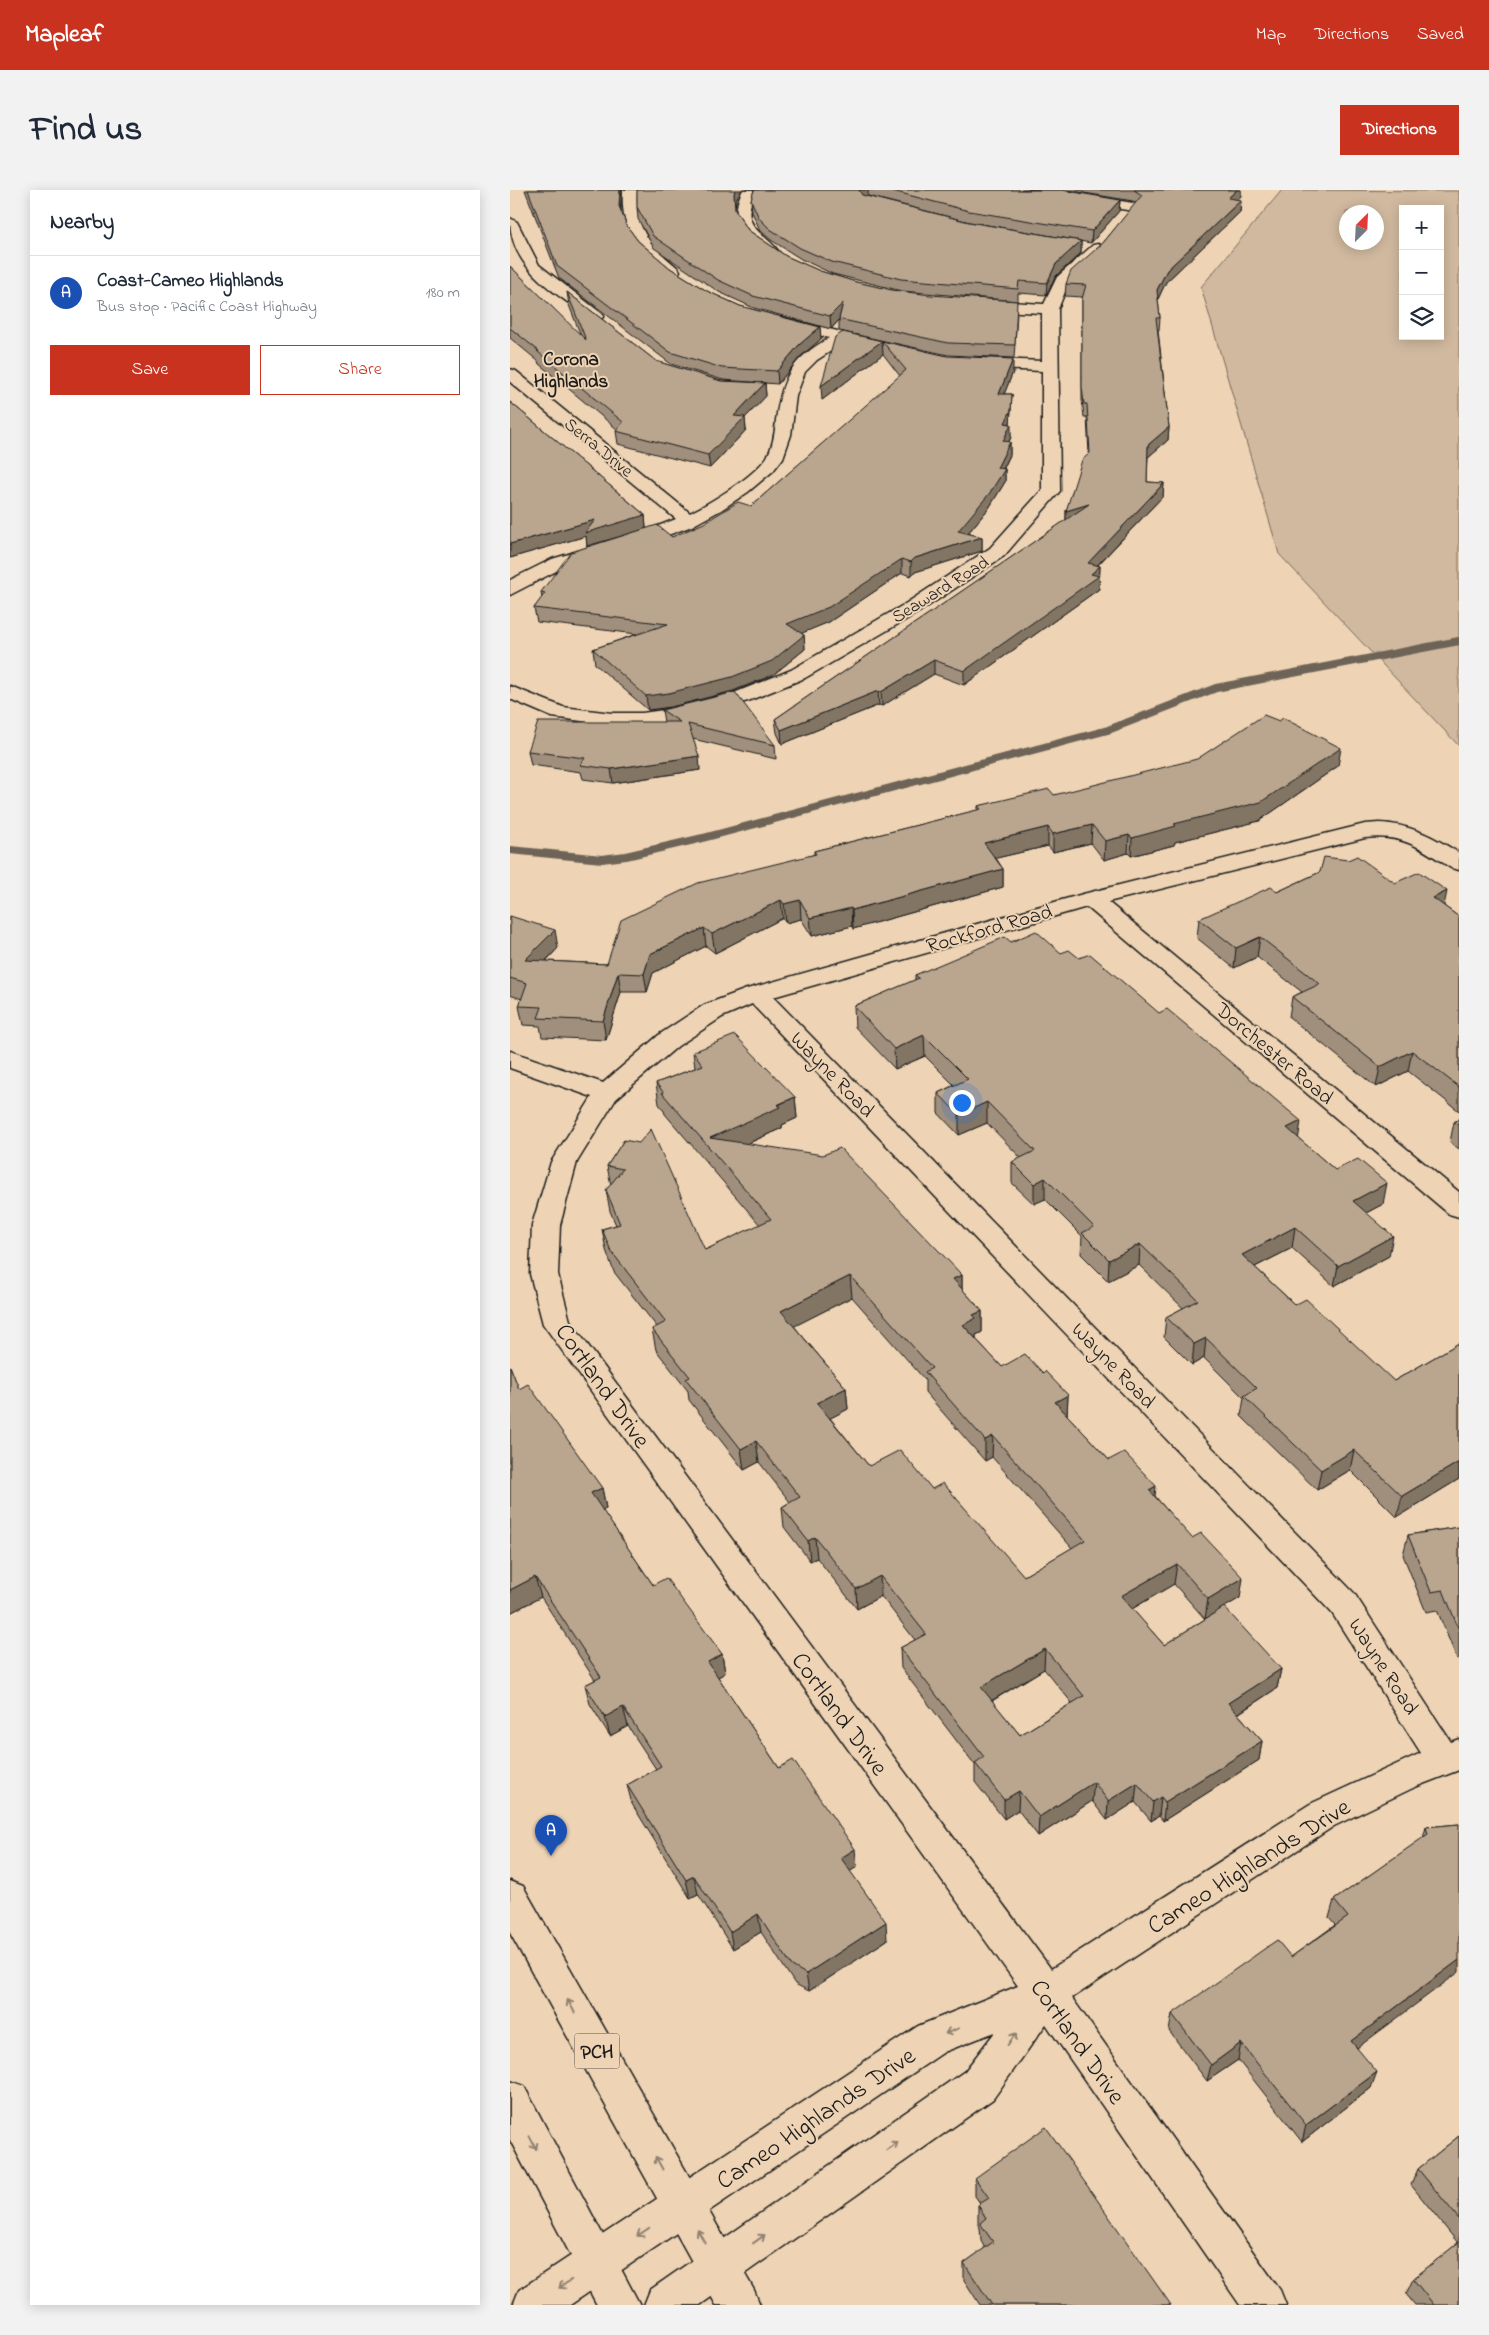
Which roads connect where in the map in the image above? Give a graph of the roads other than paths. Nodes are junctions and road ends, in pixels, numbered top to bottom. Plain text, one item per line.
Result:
1 (630, 190) edge
2 (750, 190) edge
3 (1029, 190) edge
4 (510, 222) edge
5 (1121, 222) edge
6 (1109, 236) edge
7 (1077, 247) edge
8 (1096, 250) junction
9 (785, 260) edge
10 (683, 278) edge
11 (963, 304) edge
12 (1050, 309) junction
13 (767, 318) edge
14 (610, 327) edge
15 (841, 338) junction
16 (890, 349) edge
17 (957, 362) edge
18 (1049, 366) junction
19 (510, 374) edge
20 (688, 520) junction
21 (510, 589) edge
22 (510, 692) edge
23 (1459, 864) edge
24 (1091, 899) junction
25 (756, 994) junction
26 (510, 1059) edge
27 (607, 1093) junction
28 (1459, 1207) edge
29 (1451, 1756) edge
30 (510, 1898) edge
31 (1046, 1993) junction
32 (510, 2100) edge
33 (683, 2205) junction
34 (596, 2263) junction
35 (719, 2267) junction
36 (534, 2305) edge
37 (619, 2305) edge
38 (665, 2305) edge
39 (739, 2305) edge
40 (1266, 2305) edge

1 - 10 main road
2 - 9 main road
3 - 5 main road
4 - 14 main road
6 - 8 main road, Seaward Road
7 - 8 main road
8 - 12 main road, Seaward Road
11 - 12 main road
12 - 18 main road, Seaward Road
13 - 15 main road
15 - 16 main road
15 - 20 main road
17 - 18 main road
18 - 22 main road, Seaward Road
19 - 20 main road, Serra Drive
20 - 21 main road
23 - 24 main road, Rockford Road
24 - 25 main road, Rockford Road
24 - 28 main road, Dorchester Road
25 - 27 main road, Rockford Road
25 - 29 main road, Wayne Road
26 - 27 main road
27 - 31 main road, Cortland Drive
29 - 31 main road, Cameo Highlands Drive
33 -> 30 main road, PCH
31 -> 33 main road, Cameo Highlands Drive
35 -> 31 main road, Cameo Highlands Drive
31 - 40 main road, Cortland Drive
32 -> 34 main road
33 -> 34 main road, Cameo Highlands Drive
35 -> 33 main road, PCH
34 -> 36 main road, Cameo Highlands Drive
34 - 37 main road
35 - 38 main road, Cameo Highlands Drive
35 - 39 main road, PCH

